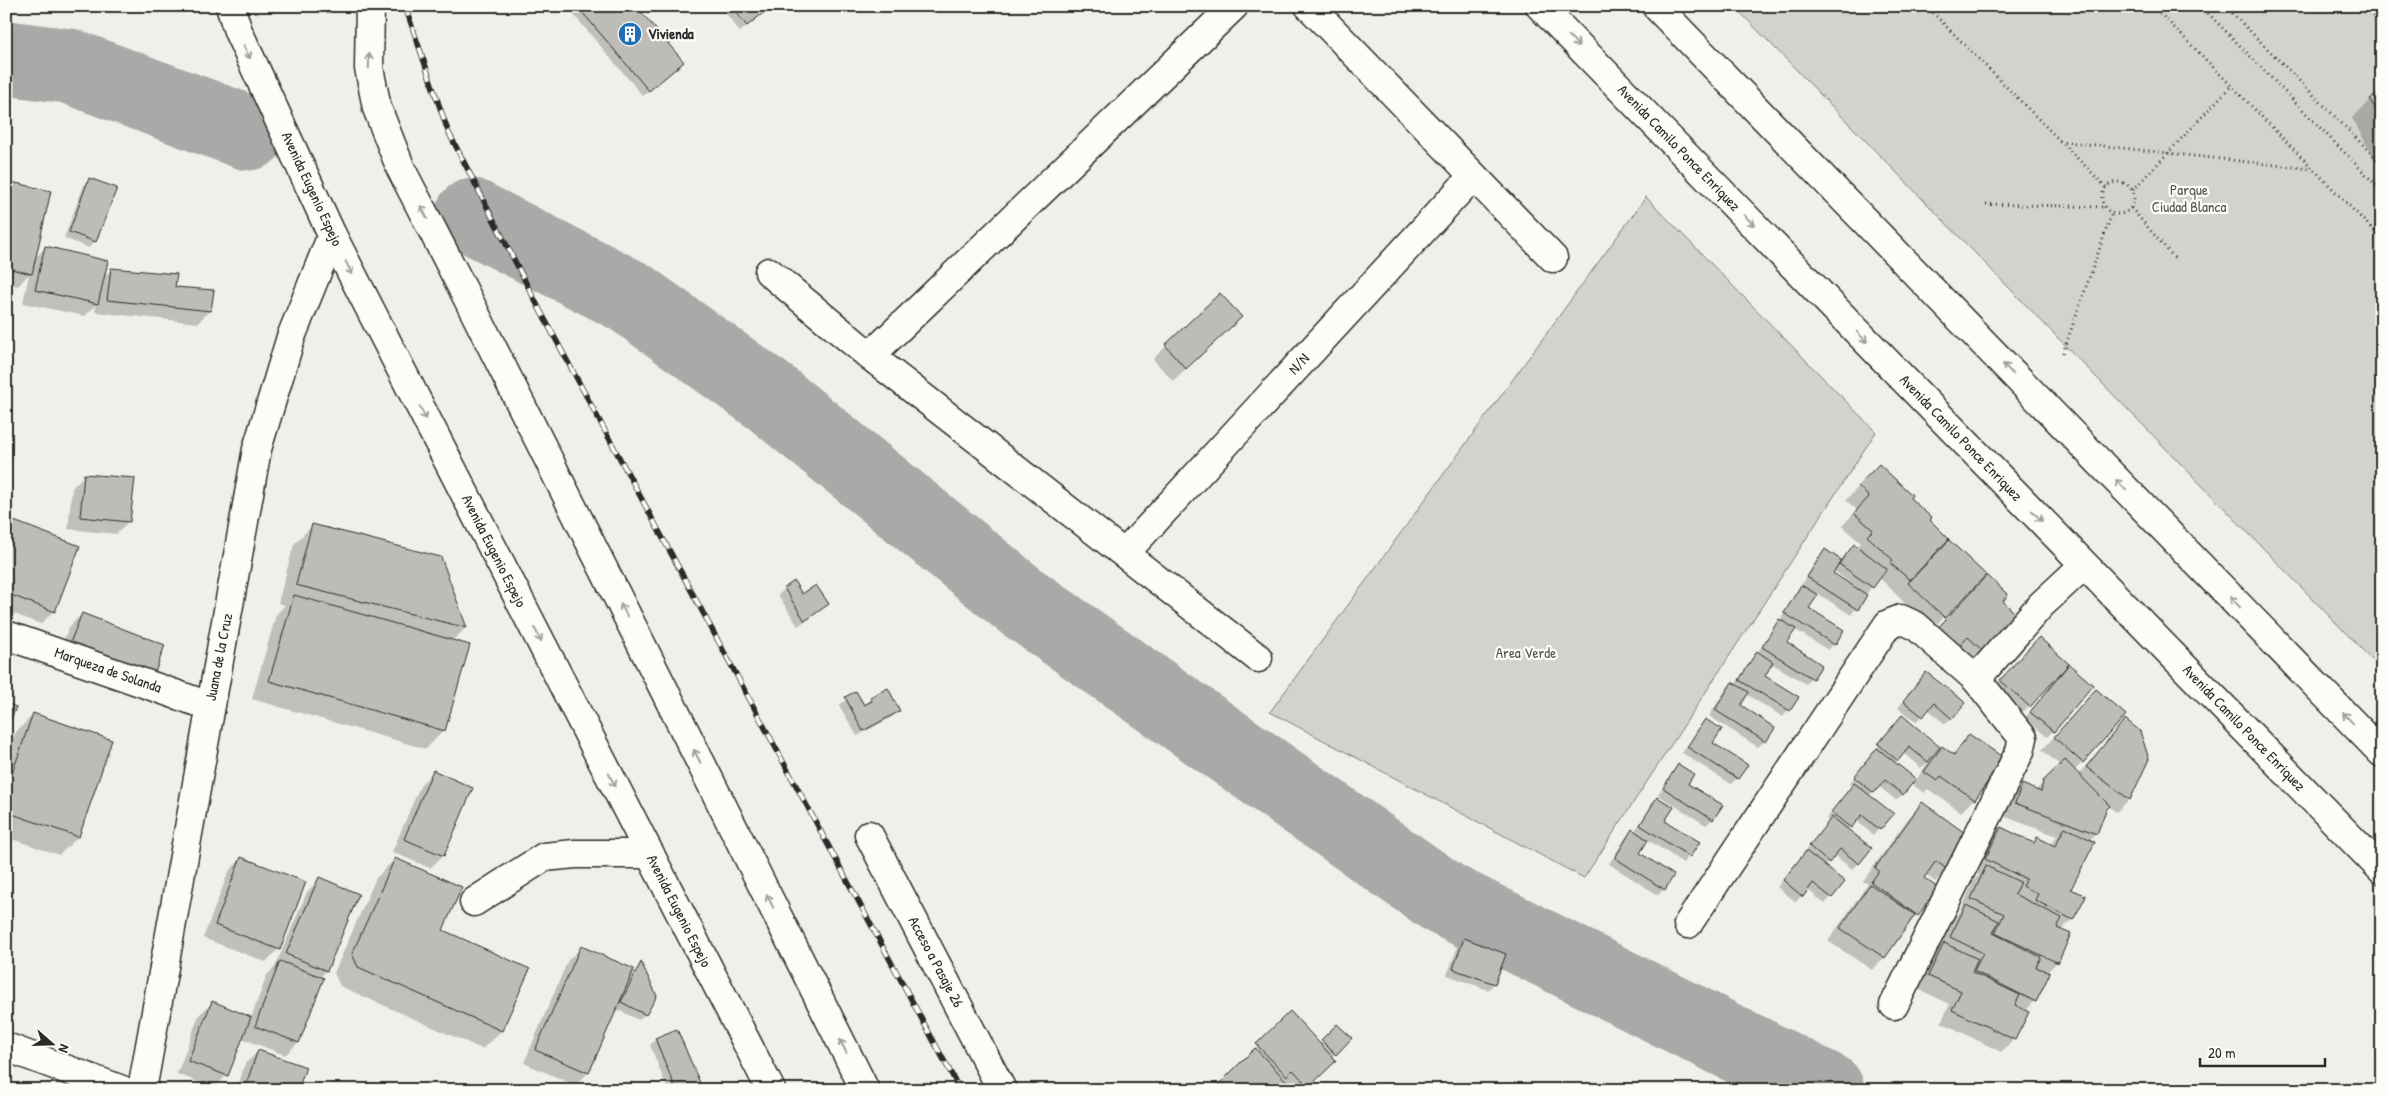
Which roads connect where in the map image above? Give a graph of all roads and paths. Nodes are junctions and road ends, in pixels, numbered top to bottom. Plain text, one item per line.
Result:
1 (230, 6) edge
2 (370, 6) edge
3 (1234, 6) edge
4 (1309, 6) edge
5 (1540, 6) edge
6 (1656, 6) edge
7 (2153, 6) edge
8 (2201, 6) edge
9 (2225, 6) edge
10 (2371, 6) edge
11 (1929, 9) dead end
12 (2382, 39) edge
13 (2231, 86) junction
14 (2059, 141) junction
15 (2167, 153) junction
16 (2382, 164) edge
17 (2312, 169) junction
18 (1473, 176) junction
19 (2106, 187) junction
20 (2133, 190) junction
21 (2382, 191) edge
22 (1986, 204) dead end
23 (2104, 207) junction
24 (2131, 208) junction
25 (2112, 213) junction
26 (332, 235) junction
27 (2382, 239) edge
28 (1553, 258) dead end
29 (2177, 260) dead end
30 (769, 272) dead end
31 (2063, 353) dead end
32 (870, 356) junction
33 (1125, 553) junction
34 (2084, 565) junction
35 (6, 635) edge
36 (1258, 658) dead end
37 (1976, 679) junction
38 (210, 706) junction
39 (2382, 753) edge
40 (869, 835) dead end
41 (650, 854) junction
42 (2382, 870) edge
43 (474, 902) dead end
44 (1688, 924) dead end
45 (1894, 1005) dead end
46 (6, 1047) edge
47 (122, 1090) edge
48 (142, 1090) edge
49 (771, 1090) edge
50 (865, 1090) edge
51 (1002, 1090) edge

1 -> 26 main road, Avenida Eugenio Espejo
50 -> 2 main road
3 - 32 main road
4 - 18 main road
5 -> 34 main road, Avenida Camilo Ponce Enriquez
39 -> 6 main road
7 - 13 path
8 - 21 path
9 - 16 path
10 - 12 path
11 - 14 path
13 - 15 path
13 - 17 path
14 - 15 path
14 - 19 path
15 - 17 path
15 - 20 path
17 - 27 path
18 - 28 main road
18 - 33 main road, N/N
19 - 20 path
19 - 23 path
20 - 24 path
22 - 23 path
23 - 25 path
24 - 25 path
24 - 29 path
25 - 31 path
26 - 38 main road, Juana de la Cruz
26 -> 41 main road, Avenida Eugenio Espejo
30 - 32 main road
32 - 33 main road
33 - 36 main road
34 - 37 main road
34 - 42 main road, Avenida Camilo Ponce Enriquez
35 - 38 main road, Marqueza de Solanda
37 - 44 main road
37 - 45 main road
38 - 48 main road, Juana de la Cruz
40 - 51 main road, Acceso a Pasaje 26
41 - 43 main road
41 - 49 main road, Avenida Eugenio Espejo
46 - 47 main road

